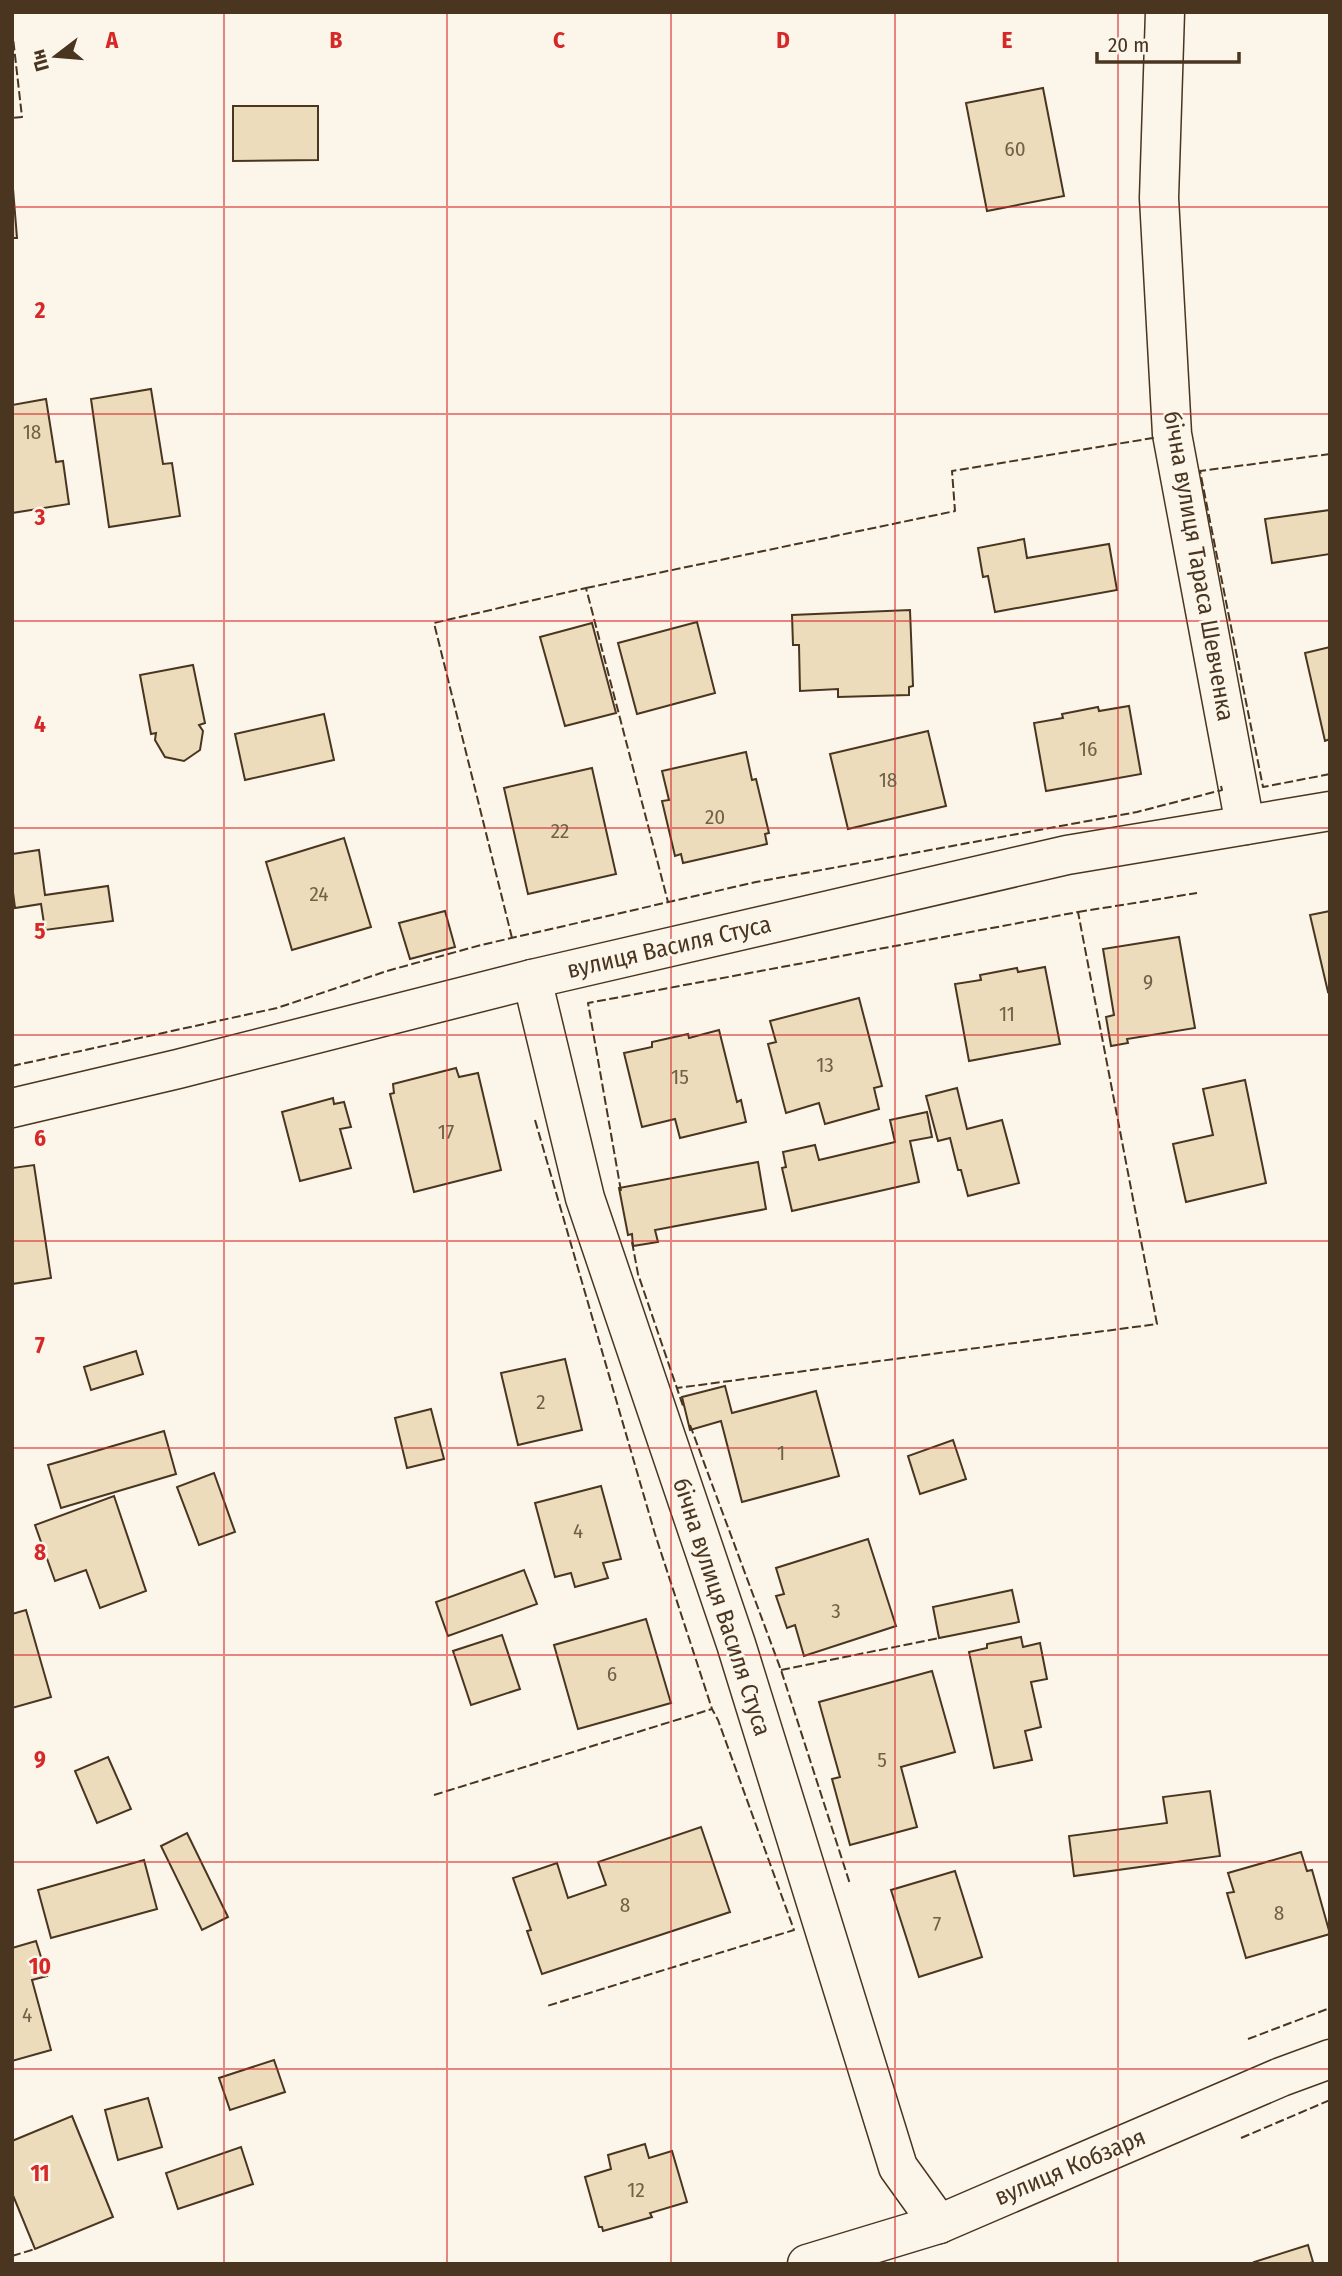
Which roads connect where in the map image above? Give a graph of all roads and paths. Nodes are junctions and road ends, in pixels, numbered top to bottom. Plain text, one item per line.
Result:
1 (1165, 12) edge
2 (1330, 811) edge
3 (1245, 825) junction
4 (532, 979) junction
5 (12, 1108) edge
6 (1330, 2059) edge
7 (939, 2224) junction
8 (807, 2264) edge

1 - 3 street, бічна вулиця Тараса Шевченка
2 - 3 street, вулиця Василя Стуса
3 - 4 street, вулиця Василя Стуса
4 - 5 street, вулиця Василя Стуса
4 - 7 street, бічна вулиця Василя Стуса
6 - 7 street, вулиця Кобзаря
7 - 8 street, вулиця Кобзаря

